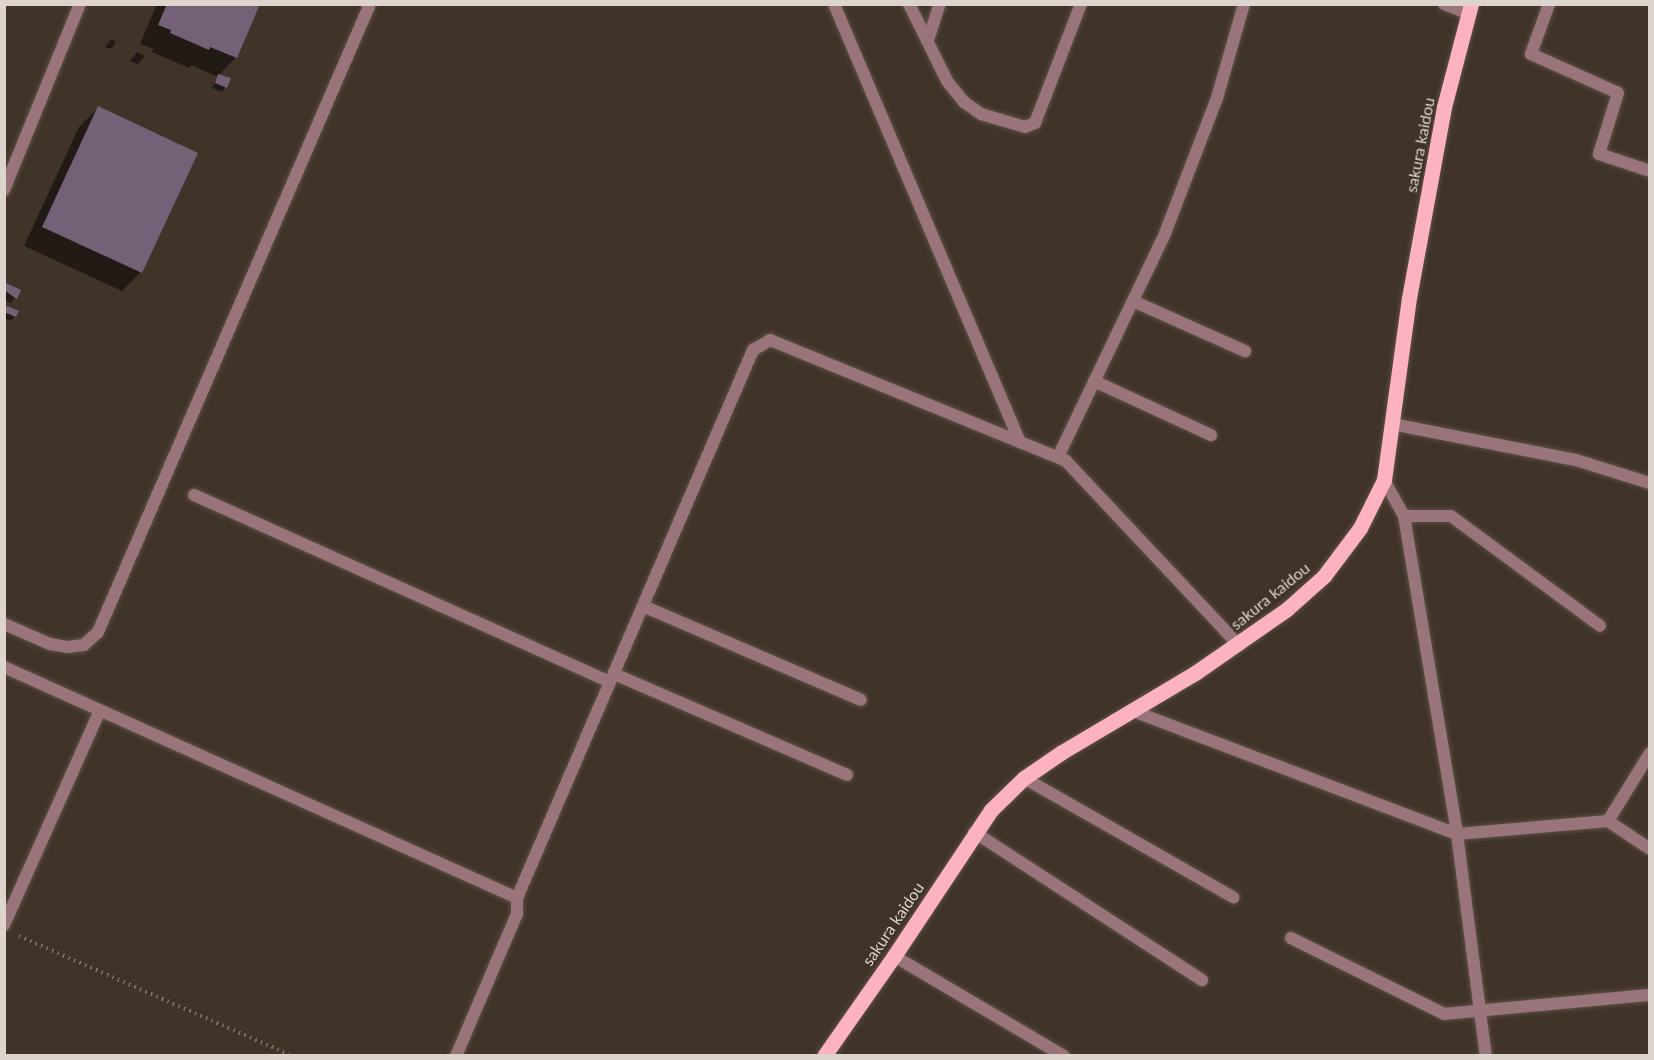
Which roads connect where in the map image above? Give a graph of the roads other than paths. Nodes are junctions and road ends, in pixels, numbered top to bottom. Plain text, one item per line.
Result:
1 (80, 4) edge
2 (370, 4) edge
3 (834, 4) edge
4 (909, 4) edge
5 (940, 4) edge
6 (1081, 4) edge
7 (1244, 4) edge
8 (1444, 4) edge
9 (1549, 4) edge
10 (1470, 9) edge
11 (928, 40) junction
12 (1650, 171) edge
13 (4, 190) edge
14 (1133, 301) junction
15 (1245, 351) dead end
16 (1094, 381) junction
17 (1392, 424) junction
18 (1211, 435) dead end
19 (1020, 442) junction
20 (1058, 457) junction
21 (1384, 480) junction
22 (1650, 483) edge
23 (194, 495) dead end
24 (1404, 516) junction
25 (643, 606) junction
26 (4, 624) edge
27 (1600, 626) dead end
28 (1239, 645) junction
29 (4, 667) edge
30 (612, 678) junction
31 (861, 700) dead end
32 (100, 710) junction
33 (1133, 711) junction
34 (1650, 753) edge
35 (847, 775) dead end
36 (1024, 778) junction
37 (1608, 821) junction
38 (974, 832) junction
39 (1456, 834) junction
40 (1650, 849) edge
41 (1233, 897) dead end
42 (517, 898) junction
43 (4, 925) edge
44 (1291, 938) dead end
45 (894, 956) junction
46 (1202, 980) dead end
47 (1650, 995) edge
48 (1480, 1010) junction
49 (456, 1056) edge
50 (824, 1056) edge
51 (1064, 1056) edge
52 (1486, 1056) edge

1 - 13 street
2 - 26 street
3 - 19 street
4 - 11 street
5 - 11 street
6 - 11 street
7 - 14 street
8 - 10 street
9 - 12 street
10 - 17 main road, sakura kaidou
14 - 15 street
14 - 16 street
16 - 18 street
16 - 20 street
17 - 21 main road, sakura kaidou
17 - 22 street
19 - 20 street
19 - 25 street
20 - 28 street
21 - 24 street
21 - 28 main road, sakura kaidou
23 - 30 street
24 - 27 street
24 - 39 street
25 - 30 street
25 - 31 street
28 - 33 main road, sakura kaidou
29 - 32 street
30 - 35 street
30 - 42 street
32 - 42 street
32 - 43 street
33 - 36 main road, sakura kaidou
33 - 39 street
34 - 37 street
36 - 38 main road, sakura kaidou
36 - 41 street
37 - 39 street
37 - 40 street
38 - 45 main road, sakura kaidou
38 - 46 street
39 - 48 street
42 - 49 street
44 - 48 street
45 - 50 main road, sakura kaidou
45 - 51 street
47 - 48 street
48 - 52 street

